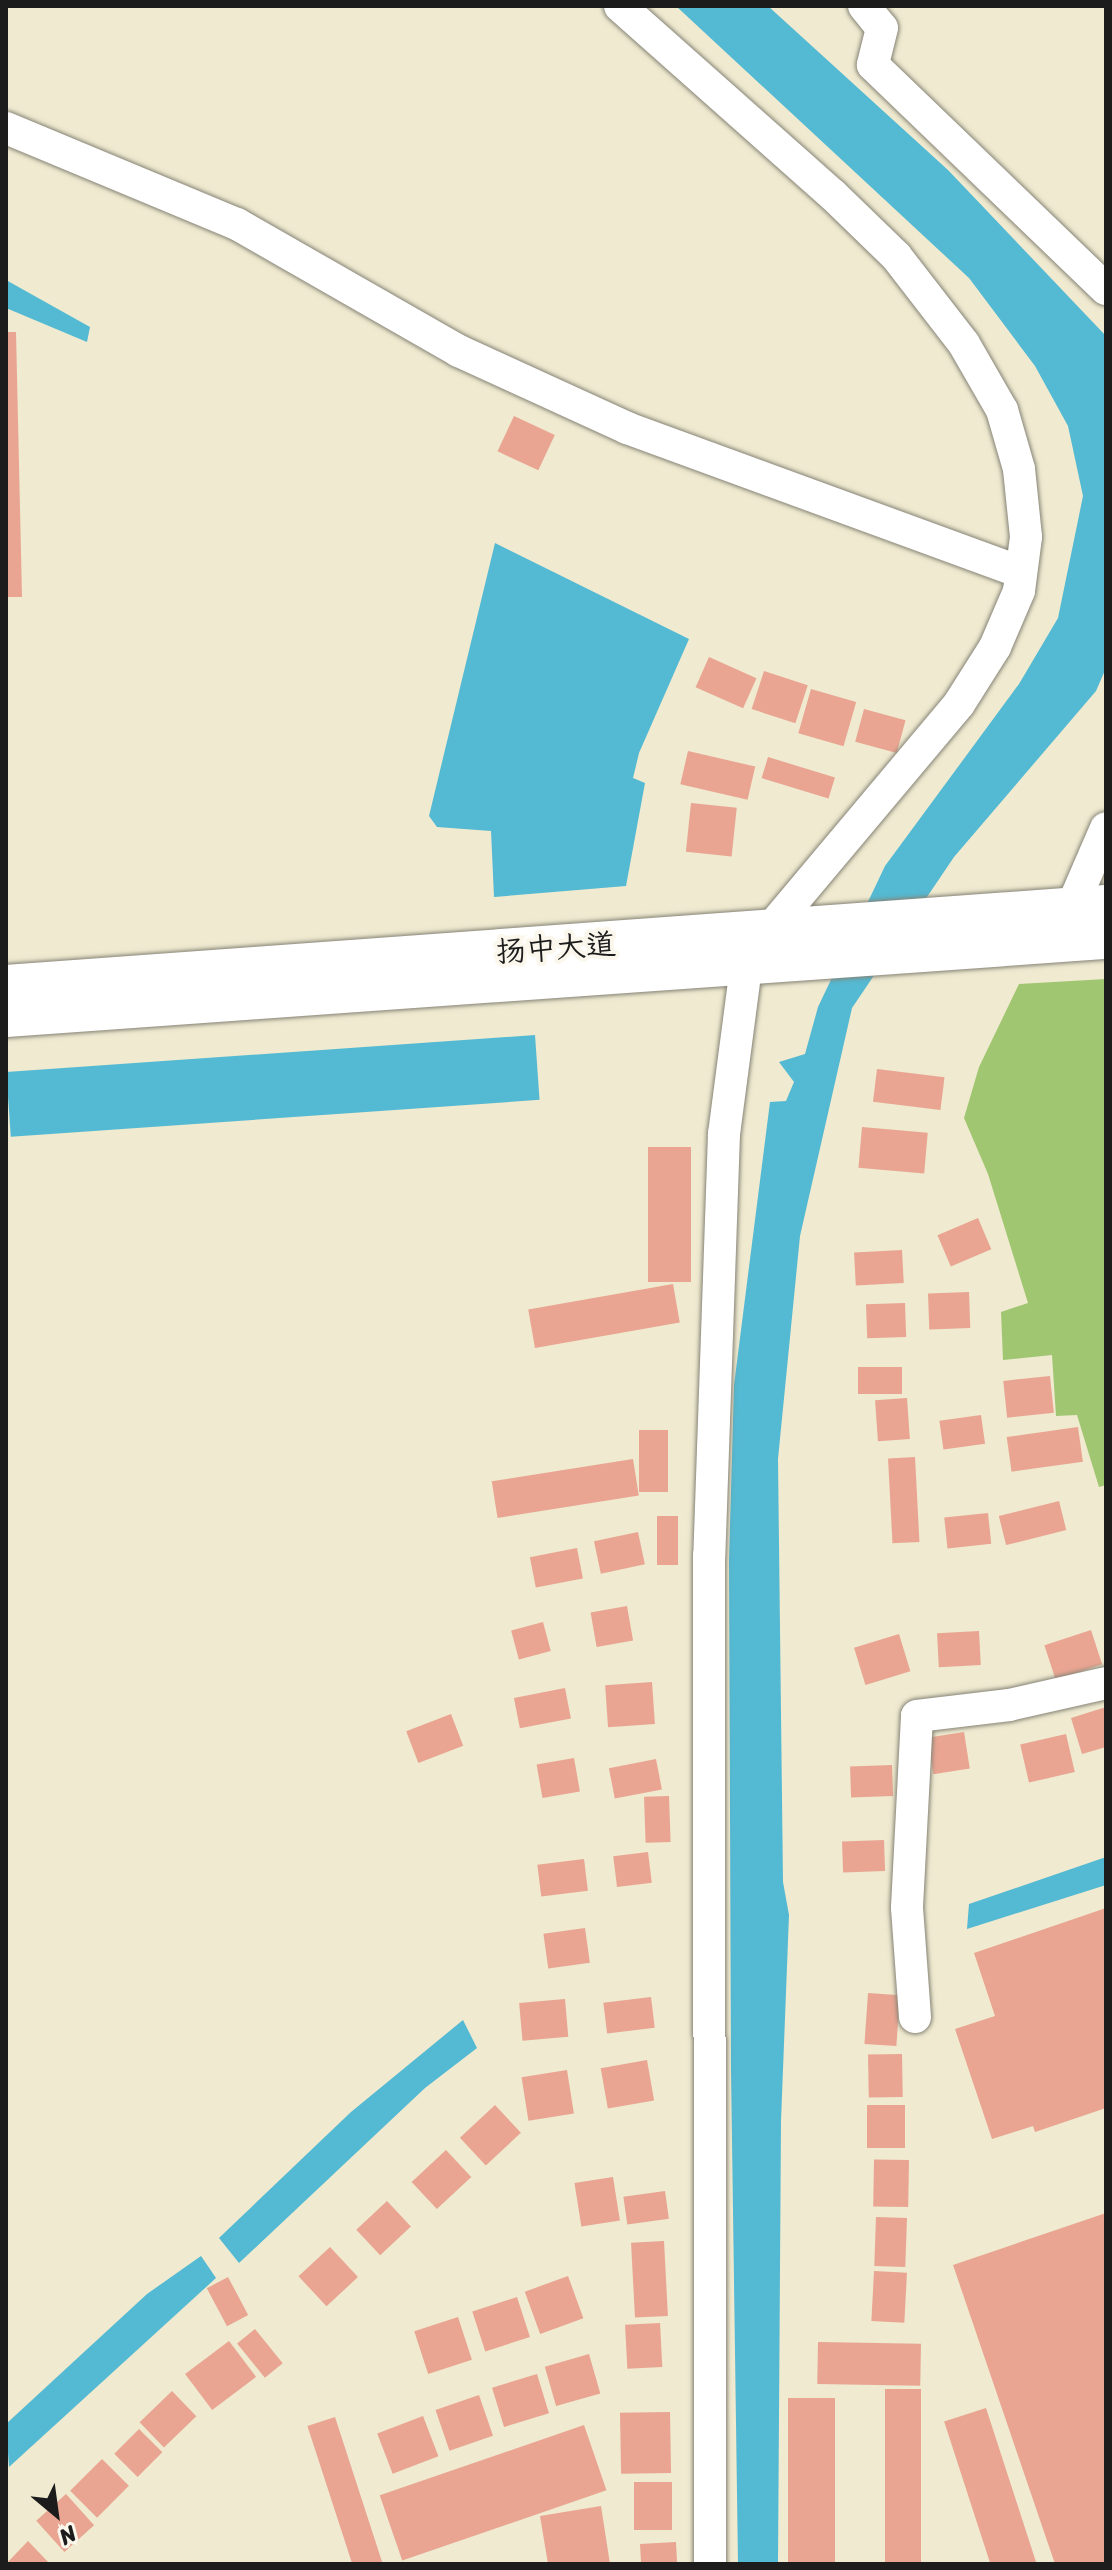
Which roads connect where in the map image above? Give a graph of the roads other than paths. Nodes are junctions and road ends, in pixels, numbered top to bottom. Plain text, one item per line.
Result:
1 (620, 6) edge
2 (864, 6) edge
3 (6, 128) edge
4 (1106, 289) edge
5 (1021, 572) junction
6 (1106, 828) edge
7 (1088, 923) edge
8 (756, 950) junction
9 (6, 986) edge
10 (6, 1016) edge
11 (1106, 1683) edge
12 (915, 2017) dead end
13 (710, 2564) edge

1 - 5 street
2 - 4 street
3 - 5 street
5 - 8 street
6 - 7 street
7 - 8 main road, 扬中大道
8 - 9 main road, 扬中大道
8 - 10 main road, 扬中大道
8 - 13 street
11 - 12 street

